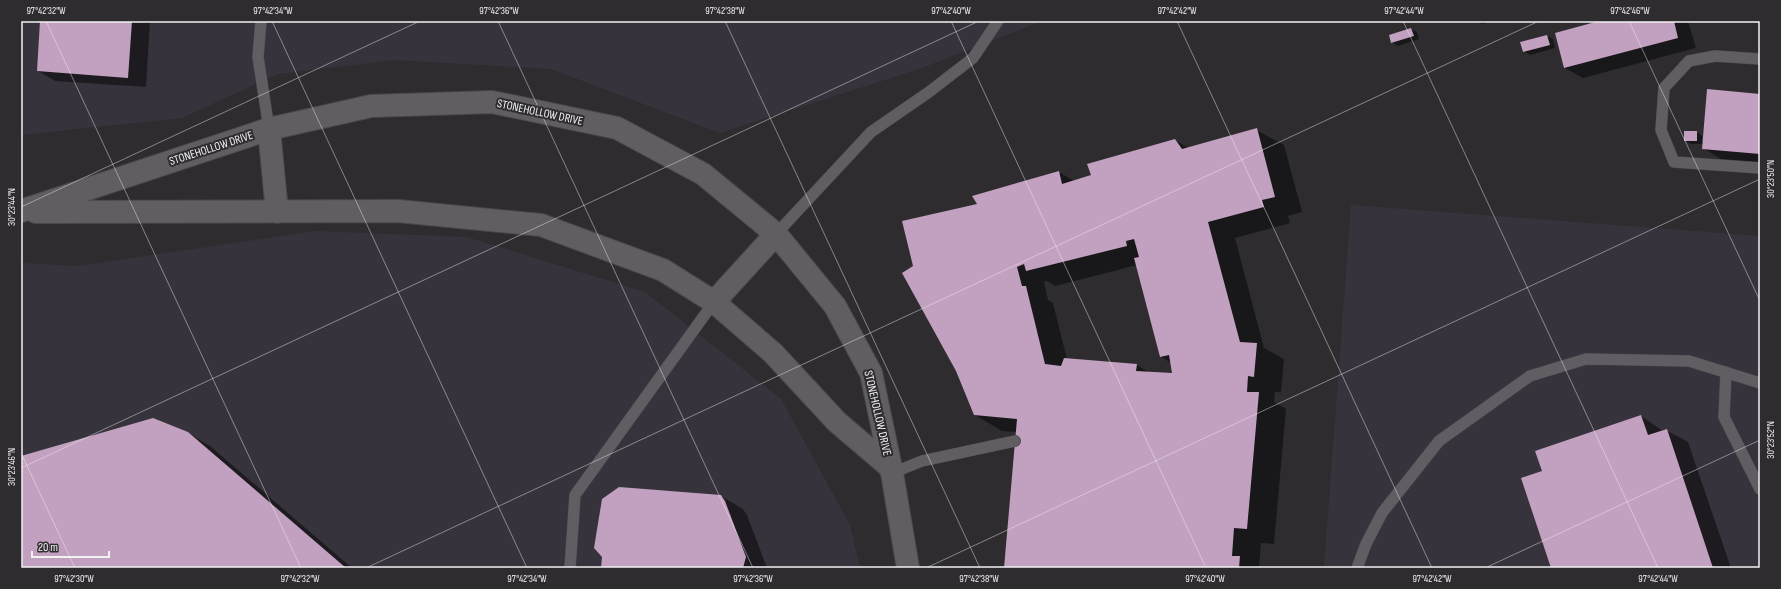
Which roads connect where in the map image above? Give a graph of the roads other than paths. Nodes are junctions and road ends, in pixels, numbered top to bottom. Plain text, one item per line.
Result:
1 (261, 21) edge
2 (998, 21) edge
3 (1760, 59) edge
4 (269, 129) junction
5 (1760, 168) edge
6 (21, 211) edge
7 (276, 212) junction
8 (776, 234) junction
9 (714, 302) junction
10 (1726, 372) junction
11 (1760, 383) edge
12 (1015, 441) dead end
13 (892, 470) junction
14 (1760, 489) edge
15 (570, 568) edge
16 (908, 568) edge
17 (1357, 568) edge

1 - 4 lane
2 - 8 lane
3 - 5 lane
4 - 6 street, STONEHOLLOW DRIVE
4 - 7 street
4 - 8 street, STONEHOLLOW DRIVE
6 - 7 street, STONEHOLLOW DRIVE
7 - 9 street, STONEHOLLOW DRIVE
8 - 9 street
8 - 13 street, STONEHOLLOW DRIVE
9 - 13 street, STONEHOLLOW DRIVE
9 - 15 lane
10 - 11 lane
10 - 14 lane
10 - 17 lane
12 - 13 lane
13 - 16 street, STONEHOLLOW DRIVE

